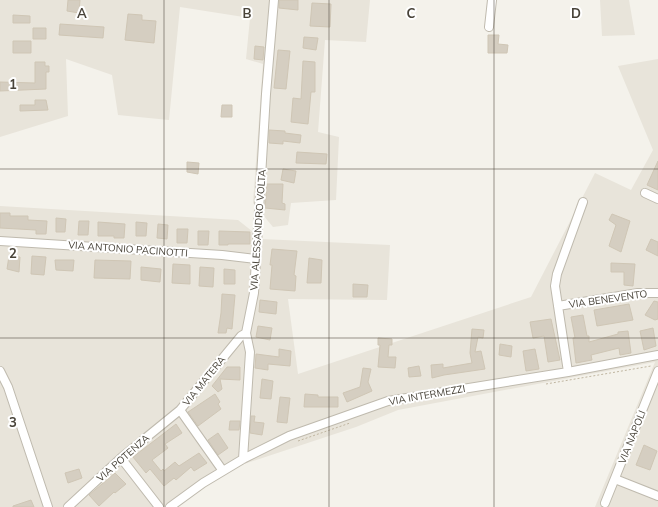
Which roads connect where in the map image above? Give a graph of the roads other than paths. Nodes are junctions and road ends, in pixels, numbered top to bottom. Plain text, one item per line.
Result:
1 (274, 0) edge
2 (492, 0) edge
3 (489, 27) dead end
4 (645, 193) dead end
5 (658, 199) edge
6 (583, 202) dead end
7 (0, 241) edge
8 (256, 259) junction
9 (658, 293) edge
10 (558, 306) junction
11 (246, 333) junction
12 (657, 356) edge
13 (657, 368) edge
14 (0, 371) edge
15 (568, 372) junction
16 (180, 410) junction
17 (121, 458) junction
18 (243, 459) junction
19 (223, 471) junction
20 (615, 479) junction
21 (658, 496) edge
22 (605, 504) dead end
23 (48, 507) edge
24 (68, 507) edge
25 (159, 507) edge
26 (170, 507) edge

1 - 8 street, VIA ALESSANDRO VOLTA
2 - 3 street
4 - 5 street
6 - 10 street, VIA BENEVENTO
7 - 8 street, VIA ANTONIO PACINOTTI
8 - 11 street, VIA ALESSANDRO VOLTA
9 - 10 street, VIA BENEVENTO
10 - 15 street, VIA BENEVENTO
11 - 16 street, VIA MATERA
11 - 18 street, VIA ALESSANDRO VOLTA
12 - 15 street, VIA INTERMEZZI
13 - 20 street, VIA NAPOLI
14 - 23 street
15 - 18 street, VIA INTERMEZZI
16 - 17 street, VIA POTENZA
16 - 19 street, VIA MATERA
17 - 24 street, VIA POTENZA
17 - 25 street
18 - 19 street, VIA INTERMEZZI
19 - 26 street, VIA INTERMEZZI
20 - 21 street
20 - 22 street, VIA NAPOLI

